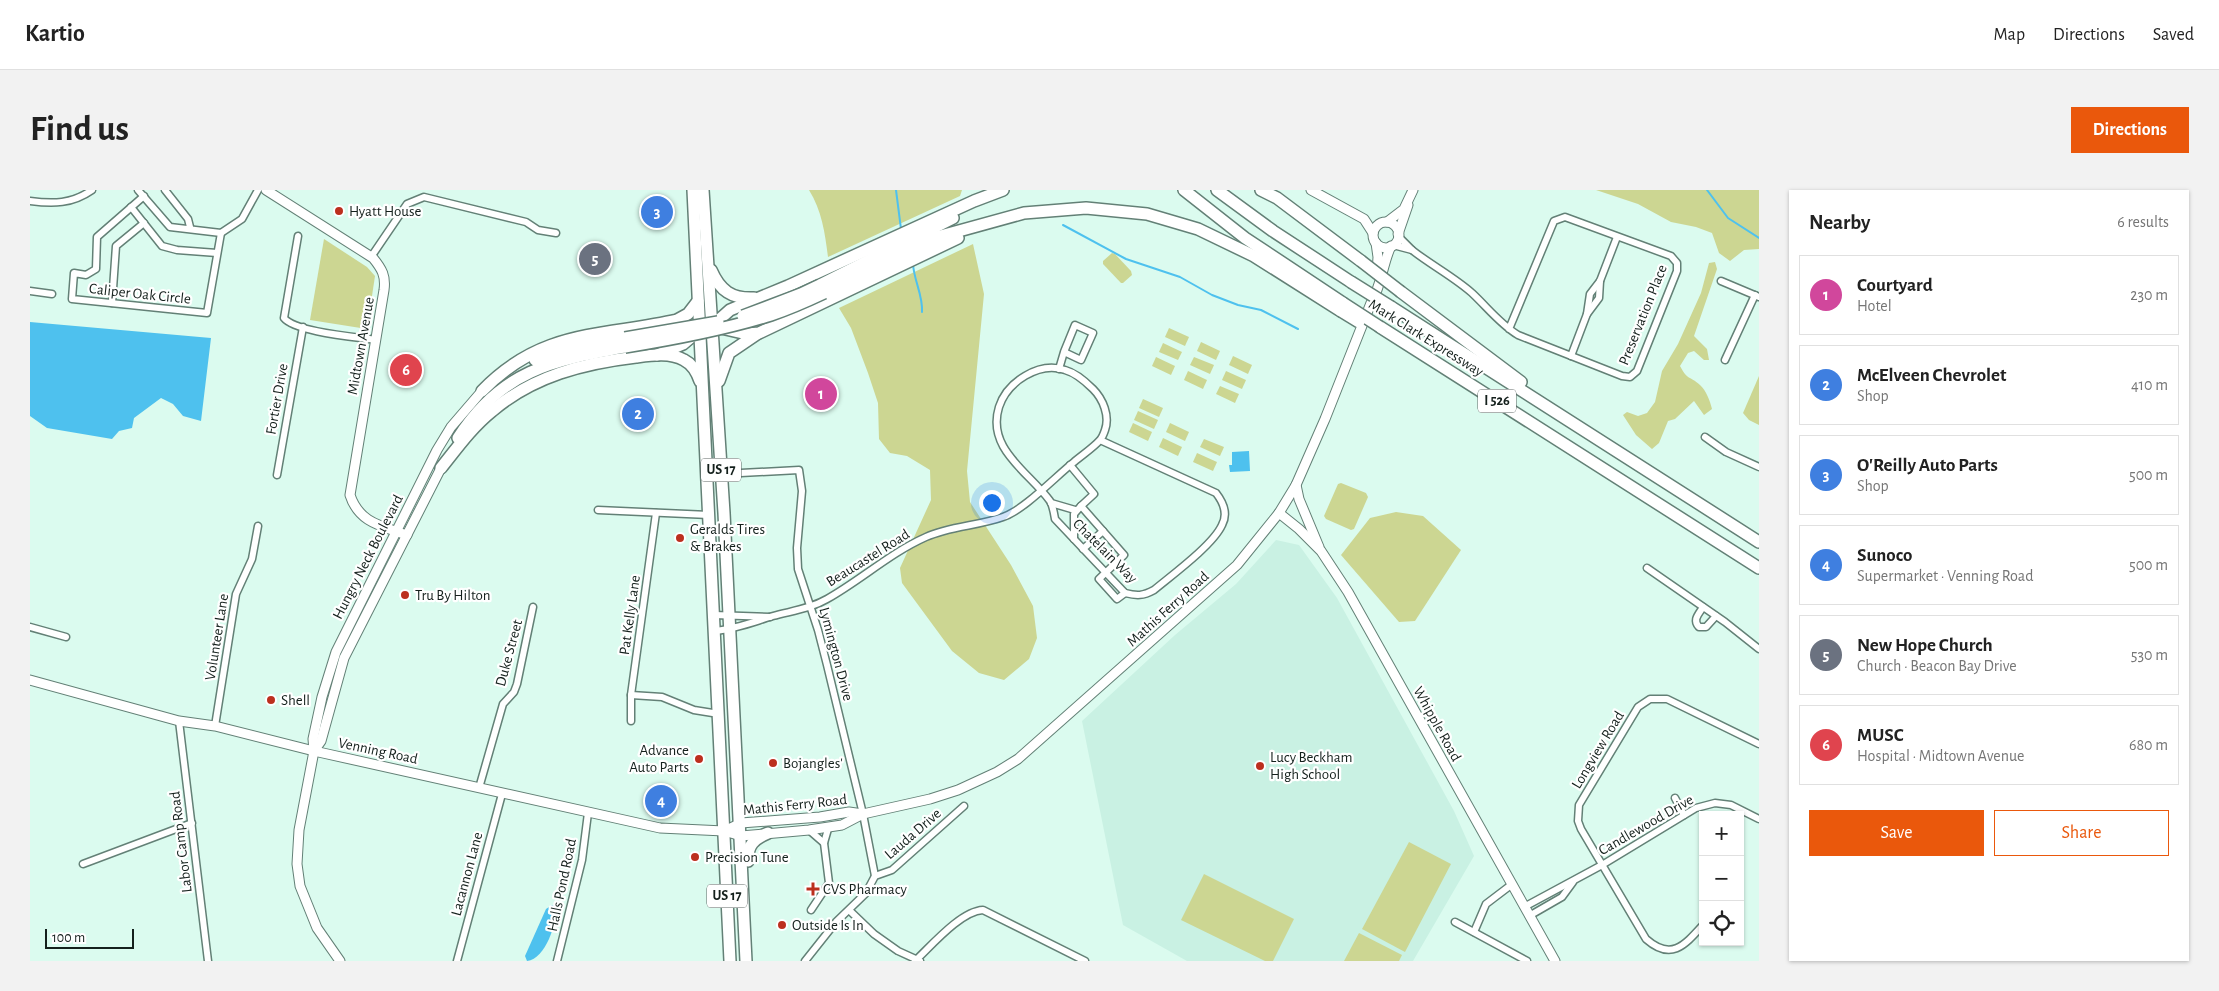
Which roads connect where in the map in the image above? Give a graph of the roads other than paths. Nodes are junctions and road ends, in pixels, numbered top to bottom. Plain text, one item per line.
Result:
1 (92, 190) edge
2 (138, 190) edge
3 (165, 190) edge
4 (258, 190) edge
5 (266, 190) edge
6 (693, 190) edge
7 (702, 190) edge
8 (1003, 190) edge
9 (1008, 190) edge
10 (1184, 190) edge
11 (1217, 190) edge
12 (1261, 190) edge
13 (1311, 190) edge
14 (1323, 190) edge
15 (1413, 190) edge
16 (144, 196) junction
17 (1409, 200) junction
18 (30, 201) edge
19 (131, 207) junction
20 (993, 220) junction
21 (144, 223) junction
22 (1384, 223) junction
23 (190, 228) junction
24 (220, 233) junction
25 (556, 233) dead end
26 (1373, 233) junction
27 (1398, 235) junction
28 (298, 236) dead end
29 (1617, 237) junction
30 (1376, 243) junction
31 (1392, 246) junction
32 (1412, 250) junction
33 (217, 253) junction
34 (372, 257) junction
35 (708, 264) junction
36 (1721, 281) dead end
37 (822, 289) junction
38 (30, 291) edge
39 (52, 294) dead end
40 (1757, 296) edge
41 (758, 297) junction
42 (698, 301) junction
43 (112, 303) junction
44 (1371, 303) junction
45 (1342, 307) junction
46 (669, 322) junction
47 (712, 326) junction
48 (303, 327) junction
49 (1509, 329) junction
50 (699, 330) junction
51 (759, 333) junction
52 (376, 340) junction
53 (625, 342) junction
54 (1064, 352) junction
55 (657, 355) junction
56 (1570, 356) junction
57 (1725, 360) dead end
58 (1060, 369) junction
59 (702, 387) junction
60 (717, 390) junction
61 (482, 391) junction
62 (1705, 437) dead end
63 (1595, 438) junction
64 (1100, 440) junction
65 (1070, 465) junction
66 (1759, 467) edge
67 (441, 468) junction
68 (722, 474) junction
69 (277, 475) dead end
70 (1296, 485) junction
71 (1040, 490) junction
72 (1051, 503) junction
73 (1078, 508) junction
74 (598, 510) dead end
75 (656, 513) junction
76 (1279, 514) junction
77 (709, 515) junction
78 (258, 526) dead end
79 (396, 531) junction
80 (1103, 531) junction
81 (407, 535) junction
82 (1074, 539) junction
83 (1759, 542) edge
84 (1084, 549) junction
85 (1321, 552) junction
86 (1647, 568) dead end
87 (1759, 568) edge
88 (1106, 572) junction
89 (1125, 593) junction
90 (533, 607) dead end
91 (810, 607) junction
92 (1703, 607) junction
93 (714, 615) junction
94 (730, 615) junction
95 (1716, 616) junction
96 (772, 617) junction
97 (30, 627) edge
98 (731, 629) junction
99 (715, 631) junction
100 (66, 637) dead end
101 (1759, 649) edge
102 (30, 680) edge
103 (632, 694) junction
104 (719, 714) junction
105 (179, 721) junction
106 (631, 721) dead end
107 (215, 726) junction
108 (1759, 744) edge
109 (314, 751) junction
110 (479, 788) junction
111 (502, 794) junction
112 (1674, 798) dead end
113 (964, 806) dead end
114 (588, 813) junction
115 (864, 814) junction
116 (1684, 814) junction
117 (1759, 819) edge
118 (192, 823) junction
119 (741, 823) junction
120 (828, 828) junction
121 (809, 830) junction
122 (724, 831) junction
123 (768, 833) junction
124 (741, 836) junction
125 (824, 843) junction
126 (83, 864) dead end
127 (1602, 865) junction
128 (875, 876) junction
129 (1576, 879) junction
130 (743, 884) junction
131 (1511, 884) junction
132 (1524, 907) junction
133 (811, 910) dead end
134 (849, 910) junction
135 (1529, 916) junction
136 (1455, 922) dead end
137 (1699, 930) edge
138 (1474, 932) junction
139 (339, 960) edge
140 (918, 960) edge
141 (208, 961) edge
142 (457, 961) edge
143 (557, 961) edge
144 (730, 961) edge
145 (746, 961) edge
146 (805, 961) edge
147 (1085, 961) edge
148 (1527, 961) edge
149 (1555, 961) edge

1 - 18 street
2 - 16 street
3 - 23 street
4 - 24 street
5 - 34 main road, Midtown Avenue
6 - 42 highway, US 17
7 - 35 highway, US 17
8 - 41 highway
9 - 37 highway
10 - 45 highway, Mark Clark Expressway / I 526
11 - 63 highway, Mark Clark Expressway / I 526, bridge
12 - 63 highway, bridge
13 - 26 main road
14 - 22 main road
15 - 17 main road
16 - 19 street, Caliper Oak Circle
16 - 23 street
17 - 22 main road
17 - 27 main road
19 - 21 street
19 - 43 street, Caliper Oak Circle
20 - 37 highway
20 - 45 highway
20 - 51 highway
21 - 33 street
21 - 43 street
22 - 26 main road
22 - 27 main road
23 - 24 street
24 - 33 street, Caliper Oak Circle
25 - 34 street
26 - 30 main road
27 - 31 main road
27 - 32 street, Preservation Place
28 - 48 street
29 - 49 street, Preservation Place
29 - 56 street
29 - 56 street, Preservation Place
30 - 31 main road
30 - 44 main road, Mathis Ferry Road
31 - 32 street, Preservation Place
31 - 44 main road, Mathis Ferry Road
32 - 49 street, Preservation Place
33 - 43 street, Caliper Oak Circle
34 - 52 main road, Midtown Avenue
35 - 41 highway
35 - 47 highway, US 17
36 - 40 street
37 - 53 highway, bridge
38 - 39 street
40 - 57 street
41 - 47 highway
42 - 46 highway
42 - 50 highway, US 17
44 - 70 main road, Mathis Ferry Road
45 - 87 highway, Mark Clark Expressway / I 526, bridge
46 - 50 highway
46 - 61 highway
47 - 50 highway
47 - 51 highway
47 - 60 highway, US 17
48 - 52 street
48 - 69 street, Fortier Drive
49 - 56 street, Preservation Place
50 - 55 highway
50 - 59 highway, US 17
51 - 60 highway
52 - 79 main road, Midtown Avenue
53 - 61 highway
53 - 67 highway
54 - 54 street
54 - 58 street
55 - 59 highway
55 - 67 highway
58 - 64 street
58 - 71 street
59 - 77 highway, US 17
60 - 68 highway, US 17
61 - 79 main road, Hungry Neck Boulevard
62 - 66 street
63 - 83 highway, Mark Clark Expressway / I 526
64 - 65 street, Beaucastel Road
64 - 89 street, Chatelain Way
65 - 71 street, Beaucastel Road
65 - 73 street
67 - 81 main road, Hungry Neck Boulevard
68 - 91 street, Lymington Drive
68 - 94 highway, US 17
70 - 76 main road, Mathis Ferry Road
70 - 85 main road
71 - 72 street, Chatelain Way
71 - 91 street, Beaucastel Road
72 - 73 street
72 - 82 street, Chatelain Way
73 - 80 street
73 - 82 street
74 - 75 street
75 - 77 street
75 - 103 street, Pat Kelly Lane
76 - 85 main road, Whipple Road
76 - 115 main road, Mathis Ferry Road
77 - 93 highway, US 17
78 - 107 street, Volunteer Lane
79 - 81 main road, Midtown Avenue
79 - 109 main road, Hungry Neck Boulevard
80 - 84 street
80 - 88 street
81 - 109 main road, Hungry Neck Boulevard
82 - 84 street, Chatelain Way
84 - 88 street, Chatelain Way
85 - 131 main road, Whipple Road
86 - 92 street
88 - 89 street, Chatelain Way
88 - 89 street
90 - 110 street, Duke Street
91 - 96 street, Beaucastel Road
91 - 115 street, Lymington Drive
92 - 95 street
92 - 95 street
93 - 94 street, Beaucastel Road
93 - 99 highway, US 17
94 - 96 street, Beaucastel Road
94 - 98 highway, US 17
95 - 101 street
96 - 98 street, Beaucastel Road
97 - 100 street
98 - 99 street, Beaucastel Road
98 - 119 highway, US 17
99 - 104 highway, US 17
102 - 105 main road, Venning Road
103 - 104 street
103 - 106 street, Pat Kelly Lane
104 - 122 highway, US 17
105 - 107 main road, Venning Road
105 - 118 street, Labor Camp Road
107 - 109 main road, Venning Road
108 - 127 street, Longview Road
109 - 110 main road, Venning Road
109 - 139 main road, Hungry Neck Boulevard
110 - 111 main road, Venning Road
111 - 114 main road, Venning Road
111 - 142 street, Lacannon Lane
112 - 116 street
113 - 128 street, Lauda Drive
114 - 122 main road, Venning Road
114 - 143 street, Halls Pond Road
115 - 119 main road, Mathis Ferry Road
115 - 120 main road, Mathis Ferry Road
115 - 128 street, Lauda Drive
116 - 117 street, Candlewood Drive
116 - 127 street, Candlewood Drive
118 - 126 street
118 - 141 street, Labor Camp Road
119 - 122 main road, Mathis Ferry Road
119 - 124 highway, US 17
120 - 121 main road, Mathis Ferry Road
120 - 125 street
121 - 123 main road, Mathis Ferry Road
121 - 125 street
122 - 124 main road, Mathis Ferry Road
122 - 144 highway, US 17
123 - 124 main road, Mathis Ferry Road
123 - 130 highway
124 - 130 highway, US 17
125 - 133 street
127 - 129 street, Candlewood Drive
127 - 137 street, Longview Road
128 - 134 street, Lauda Drive
129 - 132 street, Candlewood Drive
129 - 135 street, Candlewood Drive
130 - 145 highway, US 17
131 - 132 main road, Whipple Road
131 - 138 street
132 - 135 main road, Whipple Road
134 - 140 street
134 - 146 street, Lauda Drive
135 - 149 main road, Whipple Road
136 - 138 street
138 - 148 street
140 - 147 street

